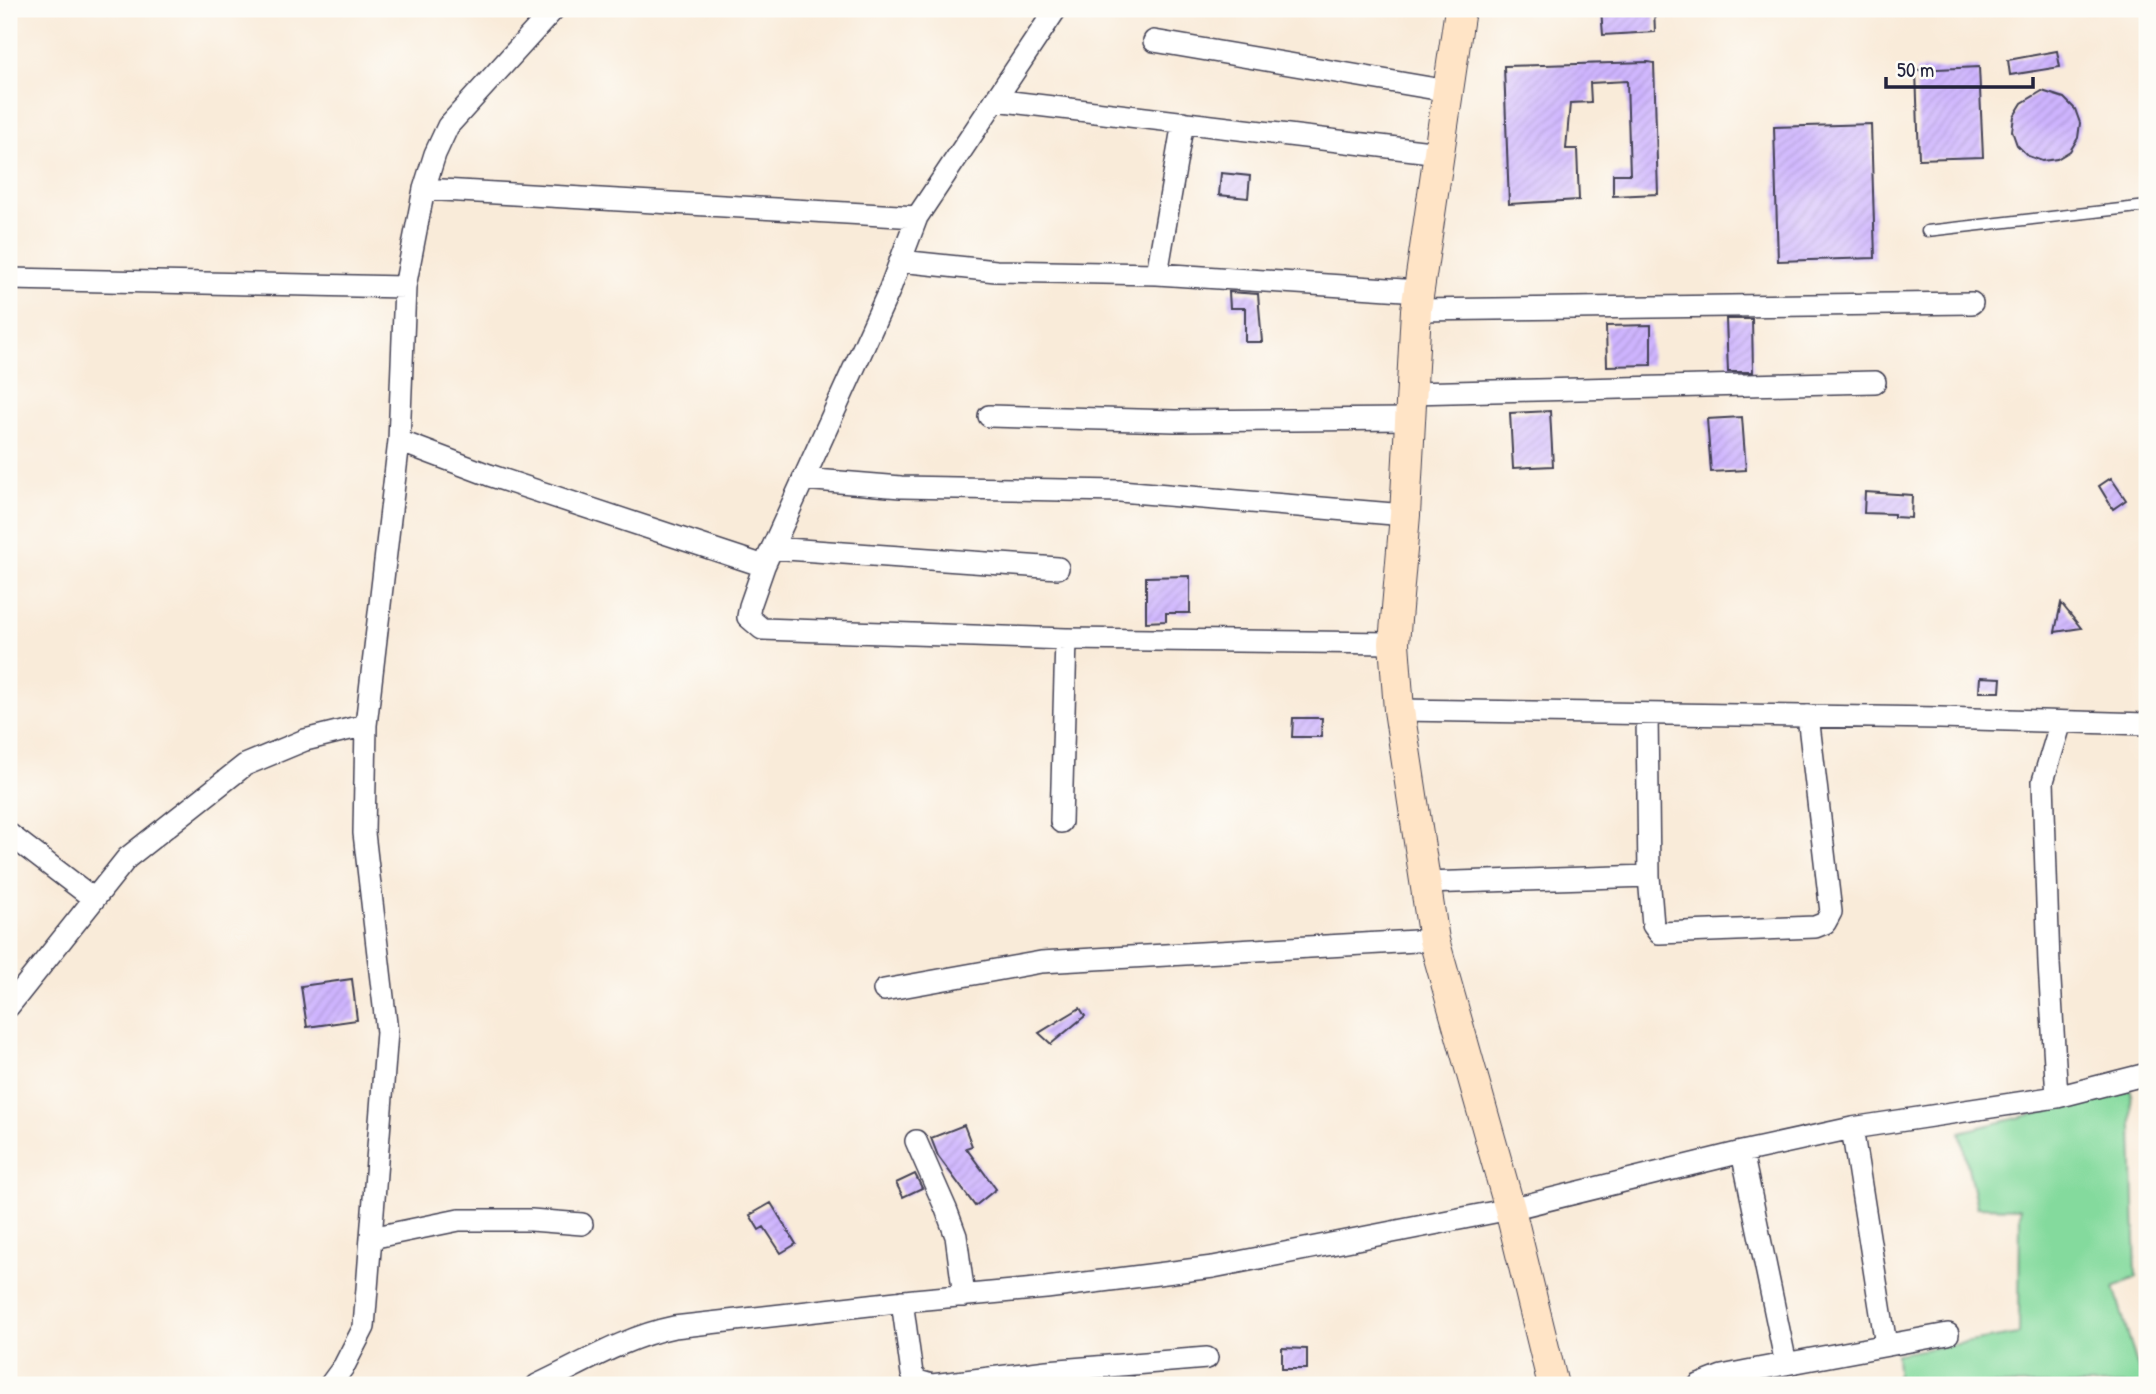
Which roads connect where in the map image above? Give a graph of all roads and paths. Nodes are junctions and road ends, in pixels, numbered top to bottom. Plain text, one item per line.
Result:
1 (553, 9) edge
2 (1056, 9) edge
3 (1460, 9) edge
4 (1154, 41) dead end
5 (1448, 91) junction
6 (995, 100) junction
7 (1183, 122) junction
8 (1439, 153) junction
9 (425, 189) junction
10 (2147, 206) edge
11 (917, 217) junction
12 (1927, 231) dead end
13 (900, 261) junction
14 (1157, 274) junction
15 (9, 279) edge
16 (405, 287) junction
17 (1418, 300) junction
18 (1972, 303) dead end
19 (1875, 382) dead end
20 (1411, 406) junction
21 (989, 416) dead end
22 (399, 441) junction
23 (803, 479) junction
24 (1405, 515) junction
25 (768, 557) junction
26 (1058, 568) dead end
27 (1066, 639) junction
28 (1394, 643) junction
29 (1399, 710) junction
30 (1647, 714) junction
31 (1808, 716) junction
32 (2061, 722) junction
33 (2147, 724) edge
34 (366, 725) junction
35 (1061, 822) dead end
36 (9, 834) edge
37 (1649, 876) junction
38 (1425, 883) junction
39 (94, 899) junction
40 (1434, 940) junction
41 (884, 990) dead end
42 (9, 1006) edge
43 (2147, 1074) edge
44 (2057, 1097) junction
45 (1852, 1128) junction
46 (916, 1141) dead end
47 (1742, 1152) junction
48 (1510, 1209) junction
49 (582, 1224) dead end
50 (371, 1238) junction
51 (964, 1296) junction
52 (902, 1301) junction
53 (1948, 1334) dead end
54 (1886, 1345) junction
55 (1207, 1358) dead end
56 (1786, 1364) junction
57 (330, 1385) edge
58 (537, 1385) edge
59 (1553, 1385) edge
60 (1699, 1385) edge

1 - 9 street
2 - 6 street
3 - 5 street
4 - 5 street
5 - 8 street
6 - 7 street
6 - 11 street
7 - 8 street
7 - 14 street
8 - 17 street
9 - 11 street
9 - 16 street
10 - 12 lane
11 - 13 street
13 - 14 street
13 - 23 street
14 - 17 street
15 - 16 street
16 - 22 street
17 - 18 street
17 - 20 street
19 - 20 street
20 - 21 street
20 - 24 street
22 - 25 street
22 - 34 street
23 - 24 street
23 - 25 street
24 - 28 street
25 - 26 street
25 - 27 street
27 - 28 street
27 - 35 street
28 - 29 street
29 - 30 street
29 - 38 street
30 - 31 street
30 - 37 street
31 - 32 street
31 - 37 street
32 - 33 street
32 - 44 street
34 - 39 street
34 - 50 street
36 - 39 street
37 - 38 street
38 - 40 street
39 - 42 street
40 - 41 street
40 - 48 street
43 - 44 street
44 - 45 street
45 - 47 street
45 - 54 street
46 - 51 street
47 - 48 street
47 - 56 street
48 - 51 street
48 - 59 street
49 - 50 street
50 - 57 street
51 - 52 street
52 - 55 street
52 - 58 street
53 - 54 street
54 - 56 street
56 - 60 street

